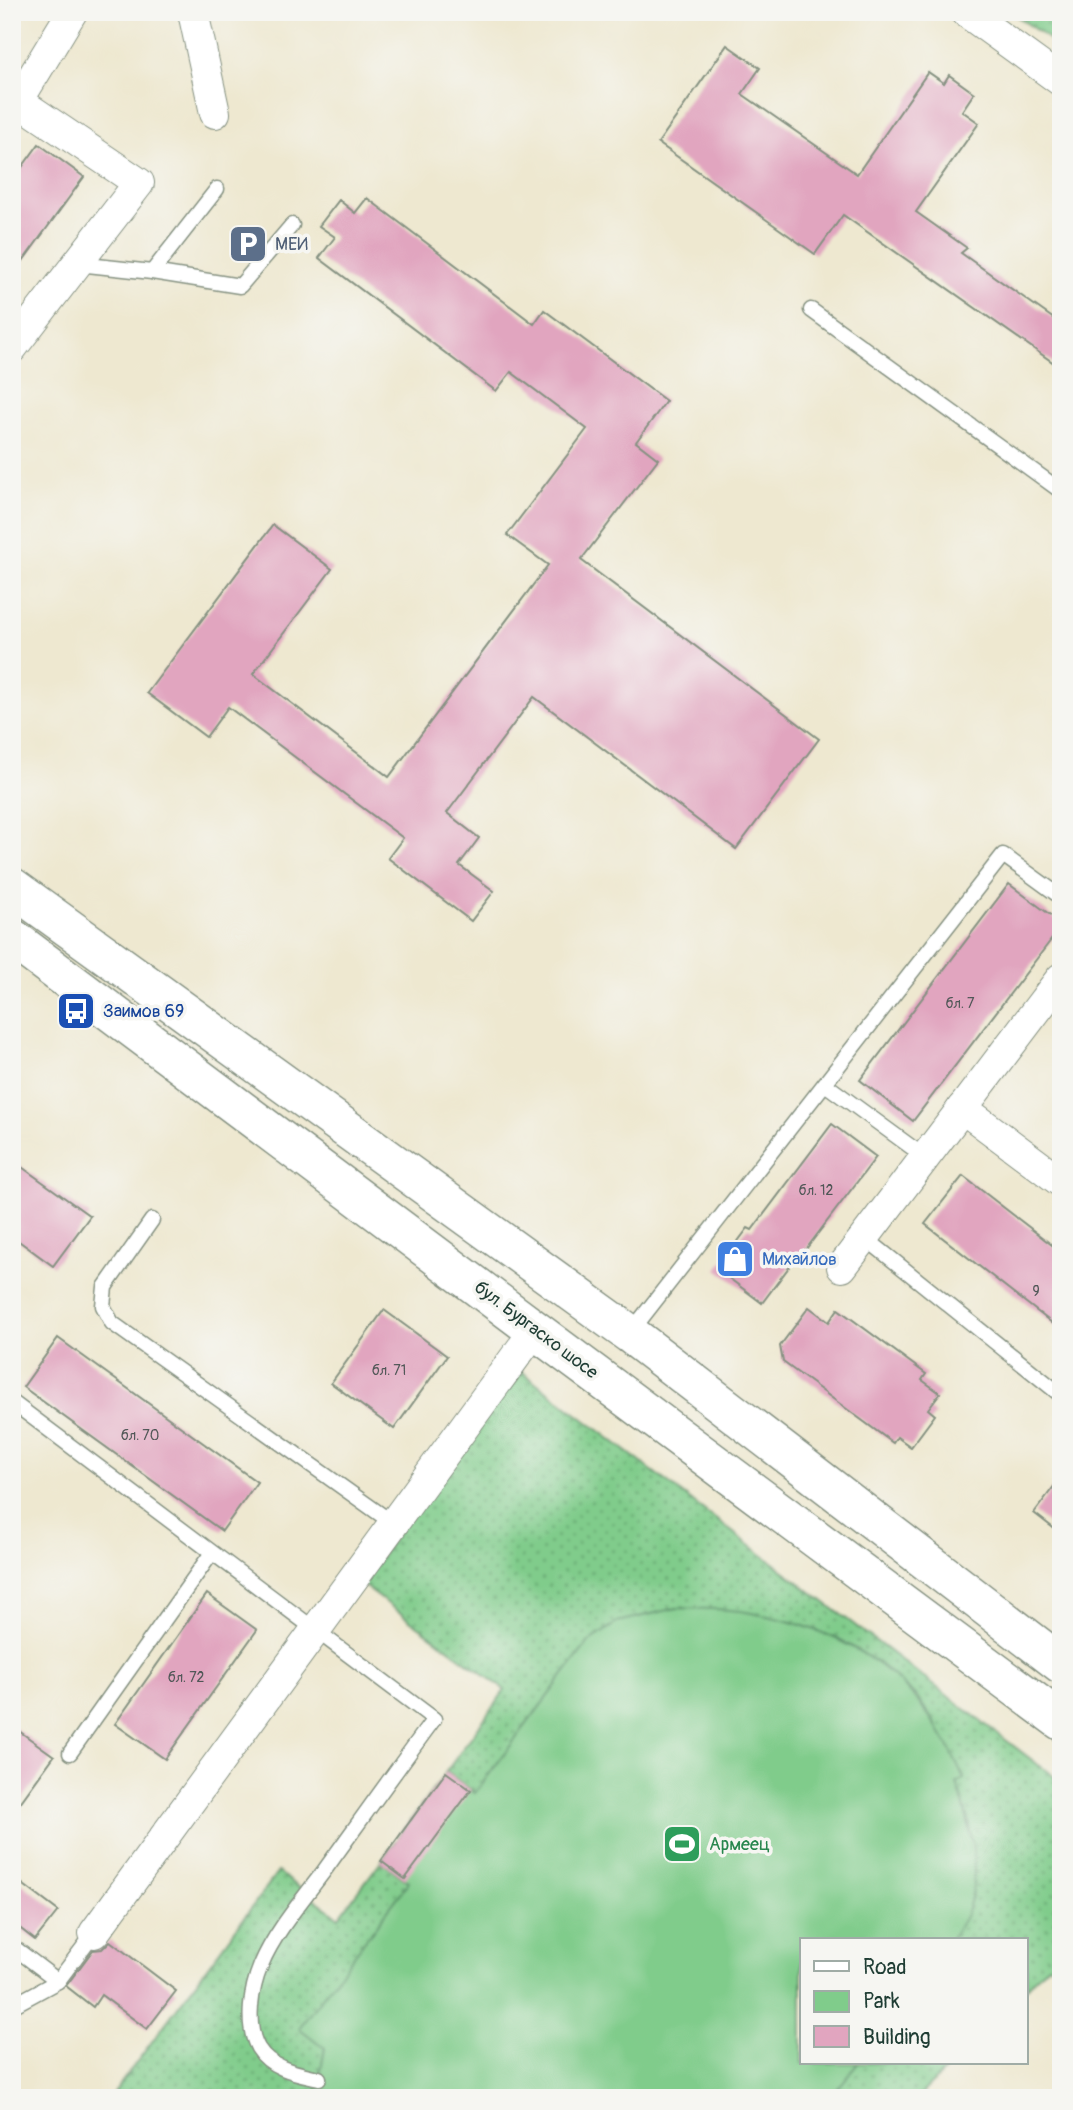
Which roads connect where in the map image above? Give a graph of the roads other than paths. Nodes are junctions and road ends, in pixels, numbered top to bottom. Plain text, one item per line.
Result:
1 (72, 12) edge
2 (193, 12) edge
3 (966, 12) edge
4 (1061, 81) edge
5 (15, 99) edge
6 (215, 113) dead end
7 (217, 189) dead end
8 (292, 225) dead end
9 (78, 264) junction
10 (152, 272) junction
11 (811, 310) dead end
12 (12, 348) edge
13 (1061, 491) edge
14 (12, 887) edge
15 (1061, 897) edge
16 (12, 938) edge
17 (1061, 978) edge
18 (825, 1084) junction
19 (962, 1108) junction
20 (925, 1157) junction
21 (1061, 1182) edge
22 (152, 1220) dead end
23 (864, 1237) junction
24 (842, 1267) dead end
25 (534, 1330) junction
26 (629, 1334) junction
27 (1061, 1395) edge
28 (13, 1404) edge
29 (394, 1524) junction
30 (211, 1554) junction
31 (316, 1631) junction
32 (1061, 1664) edge
33 (1061, 1721) edge
34 (70, 1753) dead end
35 (94, 1933) joint
36 (12, 1946) edge
37 (58, 1982) junction
38 (12, 2006) edge
39 (319, 2078) dead end

1 - 5 street
2 - 6 street
3 - 4 street
5 - 9 street
7 - 10 lane
8 - 10 lane
9 - 10 lane
9 - 12 street
11 - 13 lane
14 - 26 main road
15 - 18 lane
16 - 25 main road, бул. Бургаско шосе
17 - 19 street
18 - 20 lane
18 - 26 lane
19 - 20 street
19 - 21 street
20 - 23 street
22 - 29 lane
23 - 24 street
23 - 27 lane
25 - 29 street
25 - 33 main road, бул. Бургаско шосе
26 - 32 main road
28 - 30 lane
29 - 31 street
30 - 31 lane
30 - 34 lane
31 - 35 street
31 - 39 lane
35 - 37 lane
36 - 37 lane
37 - 38 lane

